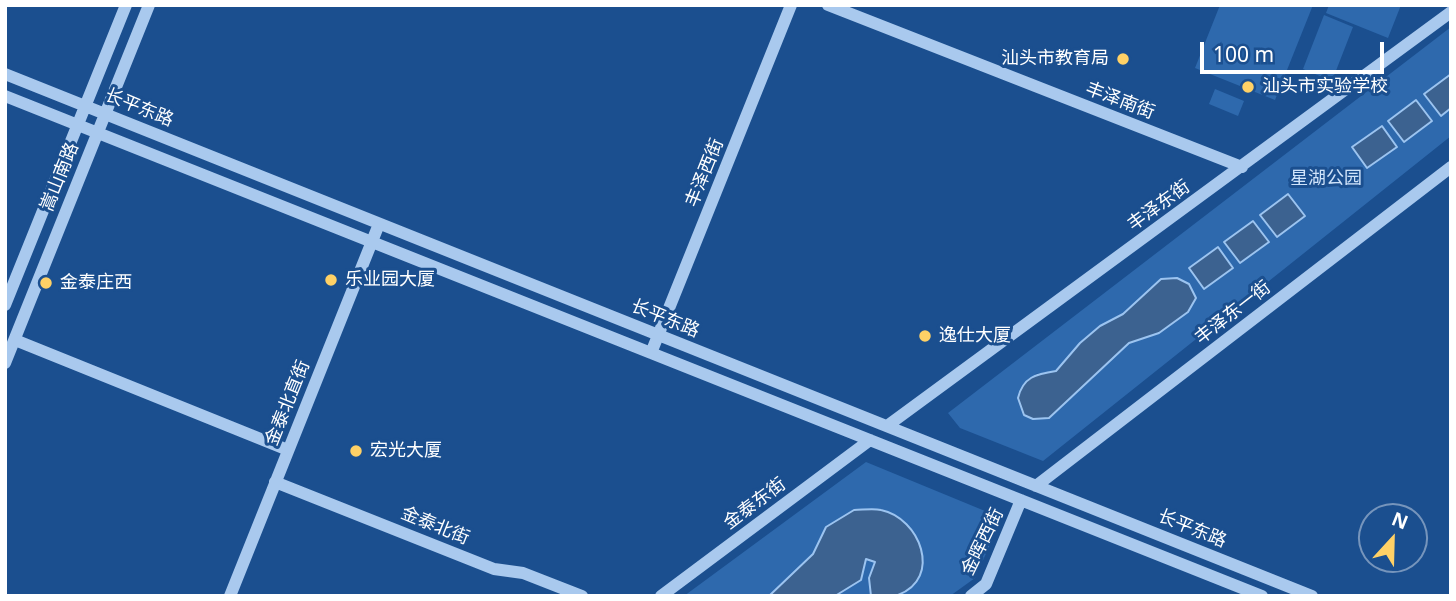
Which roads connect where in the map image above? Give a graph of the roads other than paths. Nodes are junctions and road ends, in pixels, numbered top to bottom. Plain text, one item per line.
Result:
1 (126, 5) edge
2 (149, 5) edge
3 (792, 5) edge
4 (828, 5) edge
5 (1451, 12) edge
6 (5, 74) edge
7 (5, 96) edge
8 (84, 105) junction
9 (104, 113) junction
10 (76, 125) junction
11 (97, 133) junction
12 (1242, 167) junction
13 (1451, 167) edge
14 (379, 224) junction
15 (372, 242) junction
16 (5, 304) edge
17 (658, 335) junction
18 (15, 340) junction
19 (651, 353) junction
20 (5, 363) edge
21 (887, 426) junction
22 (870, 440) junction
23 (288, 450) junction
24 (275, 482) junction
25 (1036, 486) junction
26 (1021, 500) junction
27 (230, 596) edge
28 (582, 596) edge
29 (661, 596) edge
30 (971, 596) edge
31 (1262, 596) edge
32 (1312, 596) edge

1 - 8 street, 嵩山南路
2 - 9 street, 嵩山南路
3 - 17 street, 丰泽西街
4 - 12 street, 丰泽南街
5 - 12 street, 丰泽东街
6 - 8 street, 长平东路
7 - 10 street, 长平东路
8 - 9 street, 长平东路
8 - 10 street, 嵩山南路
9 - 11 street, 嵩山南路
9 - 14 street, 长平东路
10 - 11 street, 长平东路
10 - 16 street, 嵩山南路
11 - 15 street, 长平东路
11 - 18 street, 嵩山南路
12 - 21 street, 丰泽东街
13 - 25 street, 丰泽东一街
14 - 15 street, 金泰北直街
14 - 17 street, 长平东路
15 - 19 street, 长平东路
15 - 23 street, 金泰北直街
17 - 19 street, 丰泽西街
17 - 21 street, 长平东路
18 - 20 street, 嵩山南路
18 - 23 street
19 - 22 street, 长平东路
21 - 25 street, 长平东路
22 - 26 street, 长平东路
22 - 29 street, 金泰东街
23 - 24 street, 金泰北直街
24 - 27 street, 金泰北直街
24 - 28 street, 金泰北街
25 - 32 street, 长平东路
26 - 30 street, 金晖西街
26 - 31 street, 长平东路

